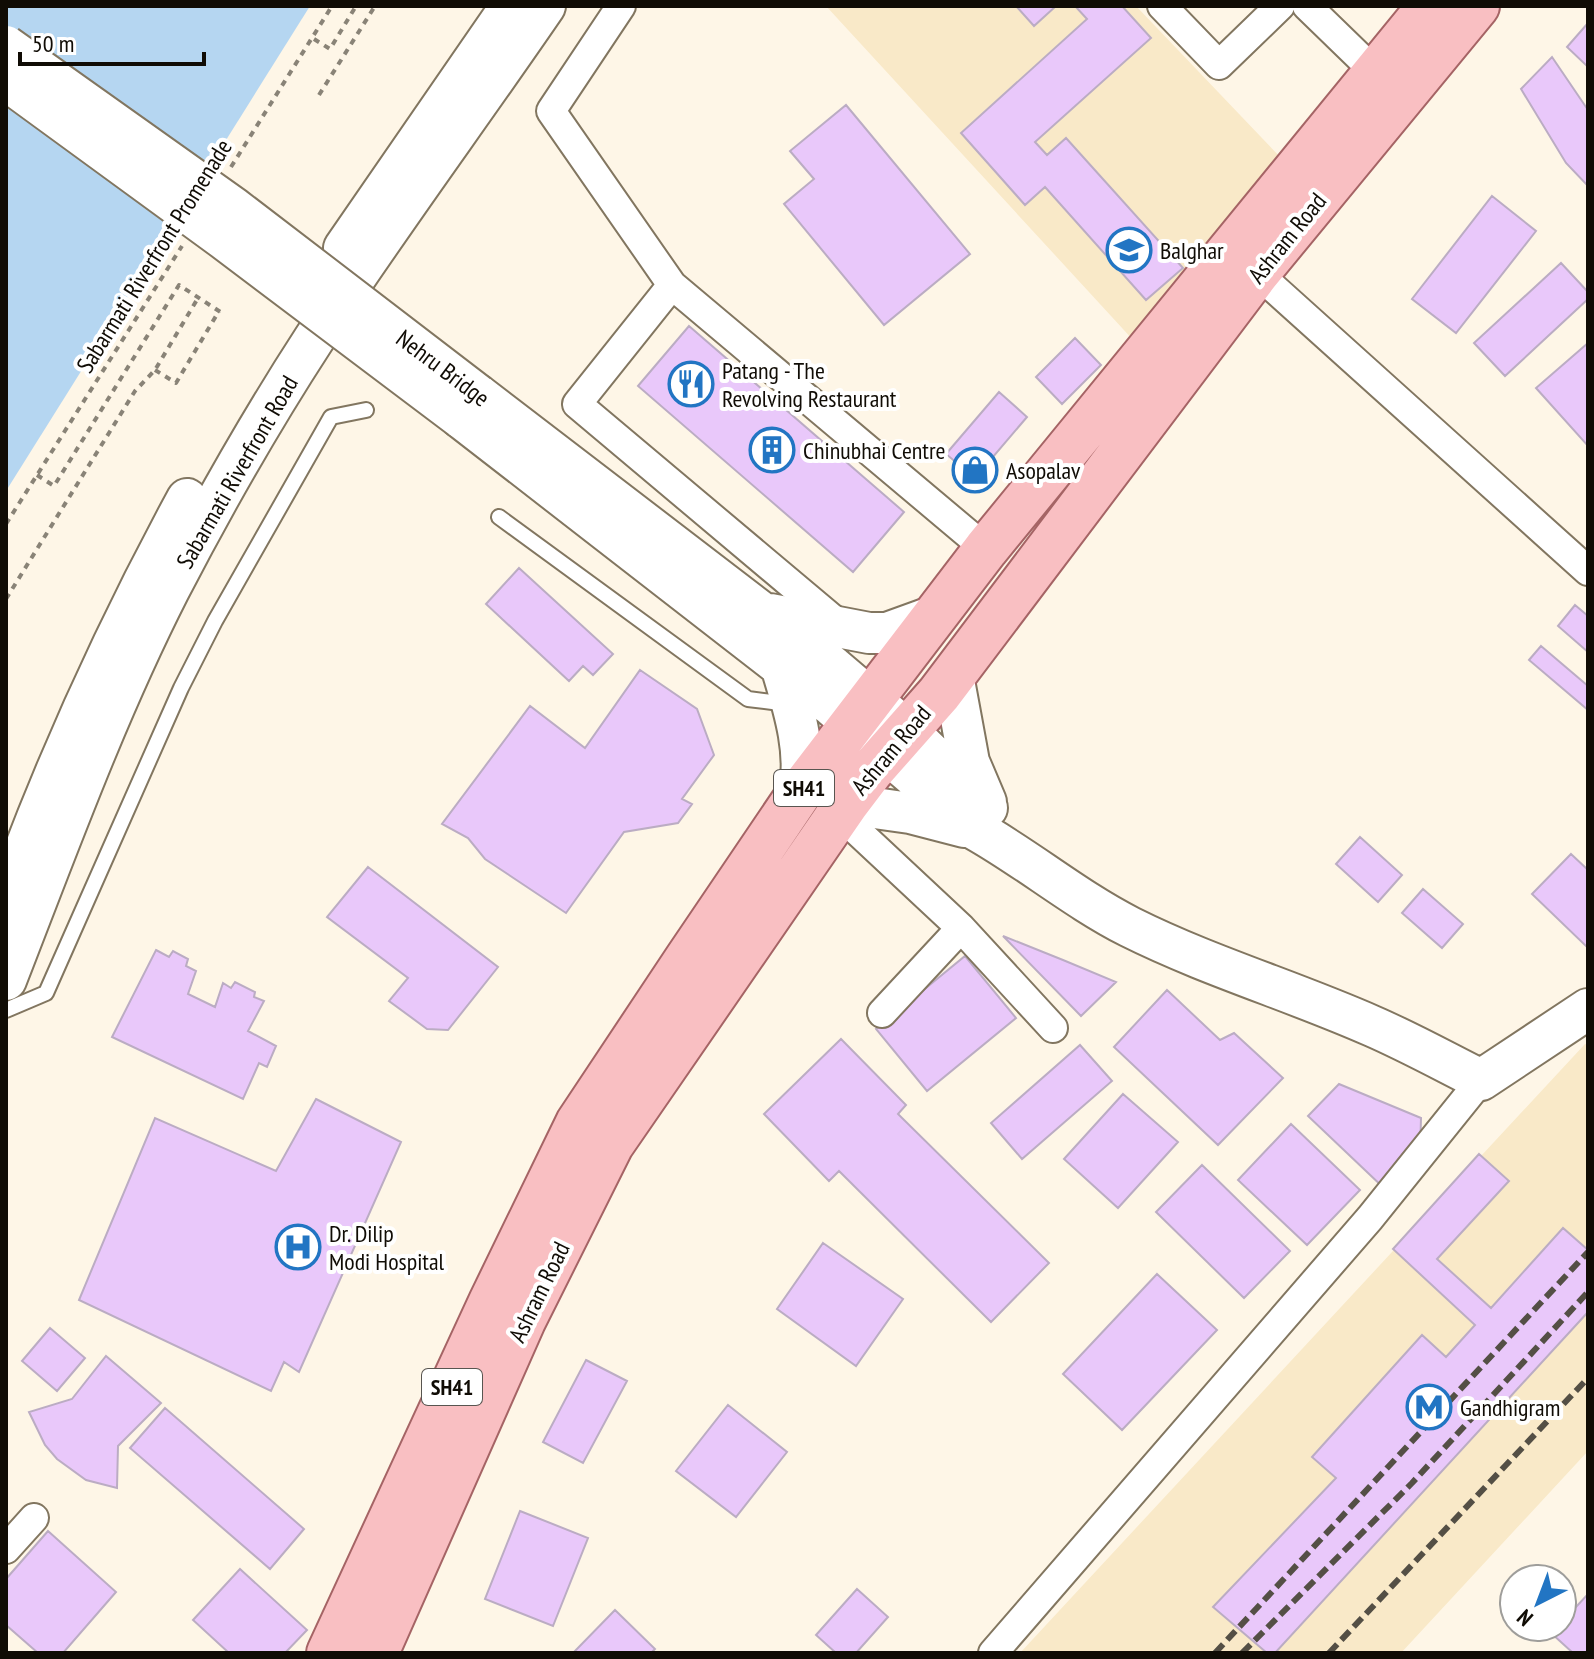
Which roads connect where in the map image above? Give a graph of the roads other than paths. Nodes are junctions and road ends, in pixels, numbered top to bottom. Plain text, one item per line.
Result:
1 (511, 6) edge
2 (545, 6) edge
3 (621, 6) edge
4 (1162, 6) edge
5 (1280, 6) edge
6 (1307, 6) edge
7 (1430, 6) edge
8 (1477, 6) edge
9 (6, 46) edge
10 (1375, 72) junction
11 (6, 80) edge
12 (1257, 273) junction
13 (672, 285) junction
14 (469, 407) junction
15 (366, 410) dead end
16 (499, 517) dead end
17 (986, 549) junction
18 (1588, 571) edge
19 (762, 612) junction
20 (934, 616) junction
21 (845, 629) junction
22 (781, 666) junction
23 (953, 675) junction
24 (793, 705) junction
25 (862, 712) junction
26 (897, 742) junction
27 (798, 795) junction
28 (842, 809) junction
29 (989, 829) junction
30 (6, 899) edge
31 (961, 928) junction
32 (6, 980) edge
33 (1588, 1009) edge
34 (6, 1010) edge
35 (882, 1013) dead end
36 (1053, 1028) dead end
37 (1481, 1080) junction
38 (34, 1518) dead end
39 (6, 1549) edge
40 (329, 1653) edge
41 (376, 1653) edge
42 (993, 1653) edge

1 - 30 street, Sabarmati Riverfront Road
2 - 32 street, Sabarmati Riverfront Road
3 - 13 street
4 - 5 street
6 - 10 street
7 - 10 main road, Ashram Road / SH41
8 - 12 main road, Ashram Road
9 - 14 street, Nehru Bridge, bridge
10 - 17 main road, Ashram Road / SH41
11 - 14 street, Nehru Bridge, bridge
12 - 18 street
12 - 23 main road, Ashram Road
13 - 17 street
13 - 21 street
14 - 19 street, Nehru Bridge
14 - 22 street, Nehru Bridge
15 - 34 lane
16 - 24 lane
17 - 20 main road, Ashram Road / SH41
19 - 21 street
19 - 25 street, Nehru Bridge
20 - 21 street
20 - 25 main road, Ashram Road / SH41
22 - 24 street
22 - 25 street, Nehru Bridge
23 - 26 main road, Ashram Road
23 - 29 street
24 - 27 street
25 - 26 street
25 - 27 main road, Ashram Road / SH41
26 - 28 main road, Ashram Road
26 - 29 street
27 - 40 main road, Ashram Road / SH41
28 - 29 street
28 - 31 street
28 - 41 main road, Ashram Road
29 - 37 street
31 - 35 street
31 - 36 street
33 - 37 street
37 - 42 street
38 - 39 street

